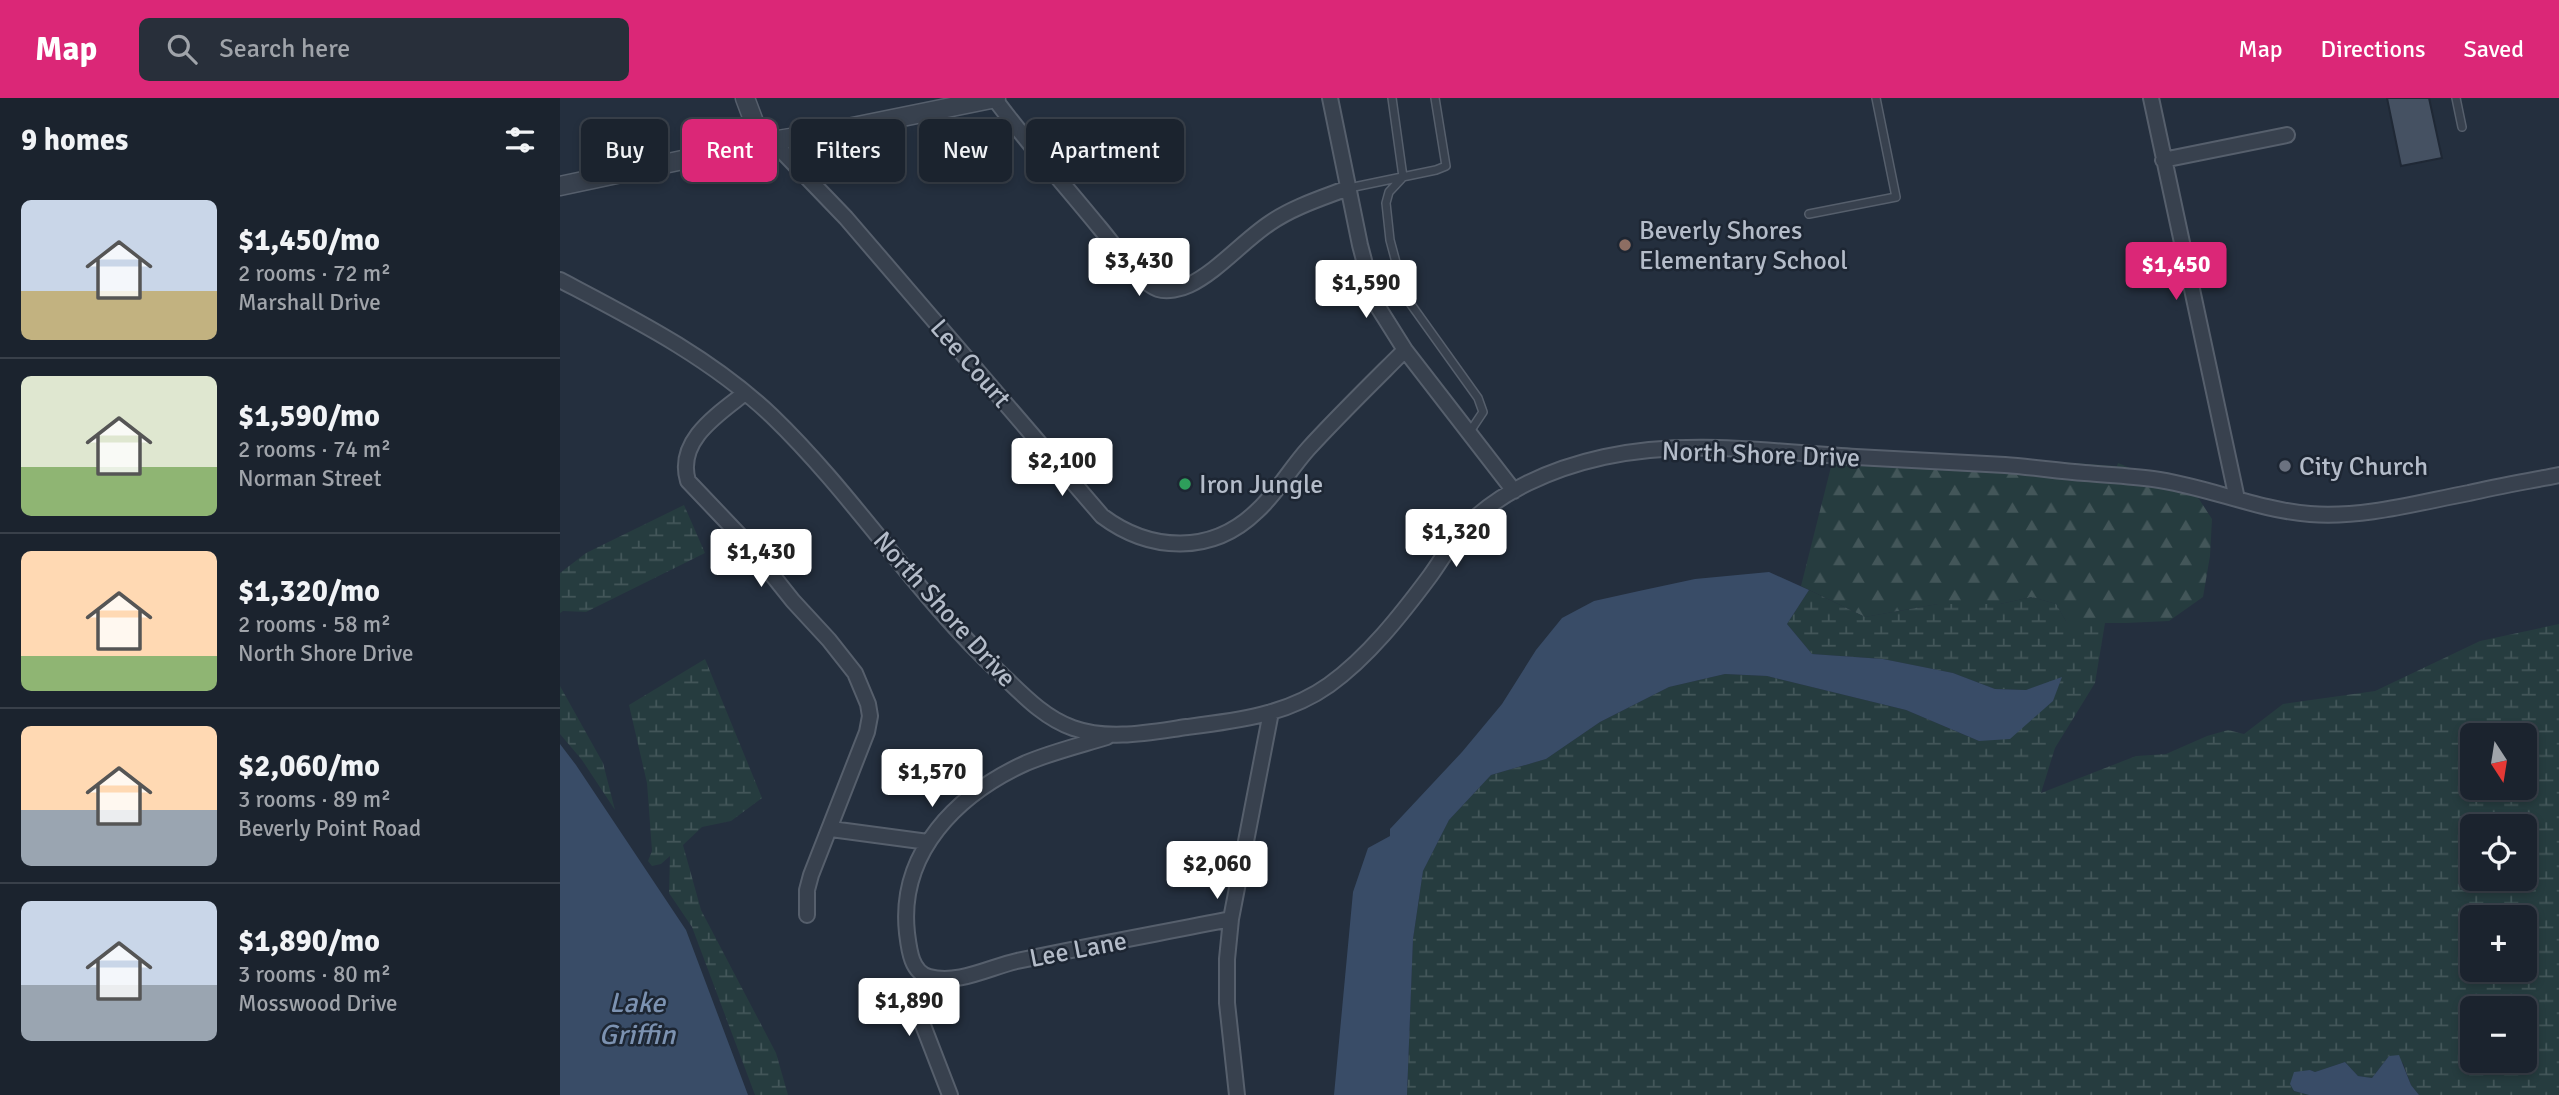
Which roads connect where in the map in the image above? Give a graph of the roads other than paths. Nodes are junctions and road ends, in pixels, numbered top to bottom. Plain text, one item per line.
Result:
1 (745, 98) edge
2 (995, 98) edge
3 (1329, 98) edge
4 (1392, 98) edge
5 (1435, 98) edge
6 (1876, 98) edge
7 (2151, 98) edge
8 (2456, 98) edge
9 (753, 119) edge
10 (2462, 127) dead end
11 (2287, 135) dead end
12 (777, 140) edge
13 (777, 146) edge
14 (682, 160) edge
15 (2164, 160) junction
16 (1404, 177) junction
17 (560, 186) edge
18 (1348, 188) junction
19 (1810, 214) dead end
20 (560, 280) edge
21 (1405, 350) junction
22 (745, 393) junction
23 (1469, 433) junction
24 (2559, 475) edge
25 (1514, 491) junction
26 (2237, 499) junction
27 (1271, 712) junction
28 (1116, 734) junction
29 (831, 829) junction
30 (928, 842) junction
31 (807, 915) dead end
32 (1231, 919) junction
33 (926, 976) junction
34 (950, 1095) edge
35 (1237, 1095) edge

1 - 9 street
2 - 12 street
2 - 18 street
3 - 18 street
4 - 16 lane
5 - 16 lane
6 - 19 lane
7 - 15 street
8 - 10 lane
11 - 15 street
13 - 21 street, Lee Court
14 - 17 street
15 - 26 street
16 - 18 lane
16 - 23 lane
18 - 21 street
20 - 22 street, North Shore Drive
21 - 23 street
22 - 28 street, North Shore Drive
22 - 29 street
23 - 25 street
24 - 26 street, North Shore Drive
25 - 26 street, North Shore Drive
25 - 27 street, North Shore Drive
27 - 28 street, North Shore Drive
27 - 32 street
28 - 30 street
29 - 30 street
29 - 31 street
30 - 33 street
32 - 33 street, Lee Lane
32 - 35 street
33 - 34 street

